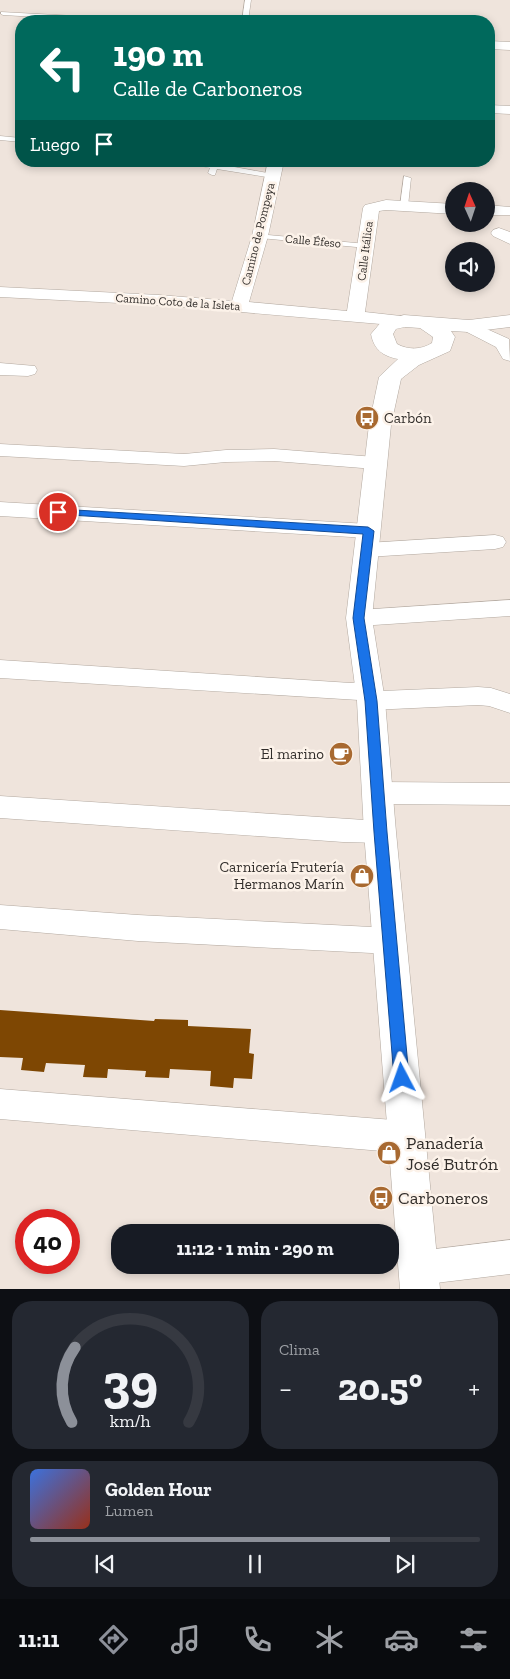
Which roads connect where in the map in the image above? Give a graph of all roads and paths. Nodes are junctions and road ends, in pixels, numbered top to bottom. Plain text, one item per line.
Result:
1 (248, 0) edge
2 (3, 13) dead end
3 (35, 15) edge
4 (246, 15) edge
5 (495, 45) edge
6 (510, 46) edge
7 (495, 109) edge
8 (510, 110) edge
9 (2, 138) dead end
10 (15, 139) edge
11 (213, 167) edge
12 (275, 169) edge
13 (407, 178) dead end
14 (404, 206) junction
15 (445, 208) edge
16 (495, 210) edge
17 (507, 211) dead end
18 (260, 236) junction
19 (367, 246) junction
20 (0, 292) edge
21 (239, 306) junction
22 (355, 318) junction
23 (404, 321) junction
24 (510, 321) edge
25 (430, 324) junction
26 (469, 326) junction
27 (383, 341) junction
28 (506, 344) edge
29 (430, 353) junction
30 (0, 369) edge
31 (28, 370) dead end
32 (390, 377) junction
33 (0, 450) edge
34 (375, 463) junction
35 (0, 508) edge
36 (368, 540) junction
37 (495, 542) dead end
38 (510, 608) edge
39 (359, 618) junction
40 (0, 669) edge
41 (371, 696) junction
42 (510, 704) edge
43 (378, 793) junction
44 (510, 794) edge
45 (0, 807) edge
46 (380, 832) junction
47 (0, 917) edge
48 (391, 941) junction
49 (0, 1104) edge
50 (406, 1137) junction
51 (510, 1256) edge
52 (420, 1278) edge

1 - 4 lane
2 - 3 lane
5 - 6 street
7 - 8 street
9 - 10 lane
11 - 12 lane
12 - 18 street, Camino de Pompeya
13 - 14 lane
14 - 15 street, Calle Itálica
14 - 19 street, Calle Itálica
16 - 17 street
18 - 19 lane, Calle Éfeso
18 - 21 street, Camino de Pompeya
19 - 22 street, Calle Itálica
20 - 21 street, Camino Coto de la Isleta
21 - 22 street, Camino Coto de la Isleta
22 - 23 street, Camino Coto de la Isleta
22 - 27 street, Camino Coto de la Isleta
23 - 25 street
23 - 27 street
24 - 26 street
25 - 26 street
25 - 29 street
26 - 28 street
27 - 29 street
27 - 32 street
28 - 29 street
29 - 32 street
30 - 31 street
32 - 34 street
33 - 34 street
34 - 36 street
35 - 36 street
36 - 37 street
36 - 39 street
38 - 39 street
39 - 41 street
40 - 41 street
41 - 42 street
41 - 43 street
43 - 44 street
43 - 46 street
45 - 46 street
46 - 48 street
47 - 48 street
48 - 50 street
49 - 50 street
50 - 52 street
51 - 52 street

